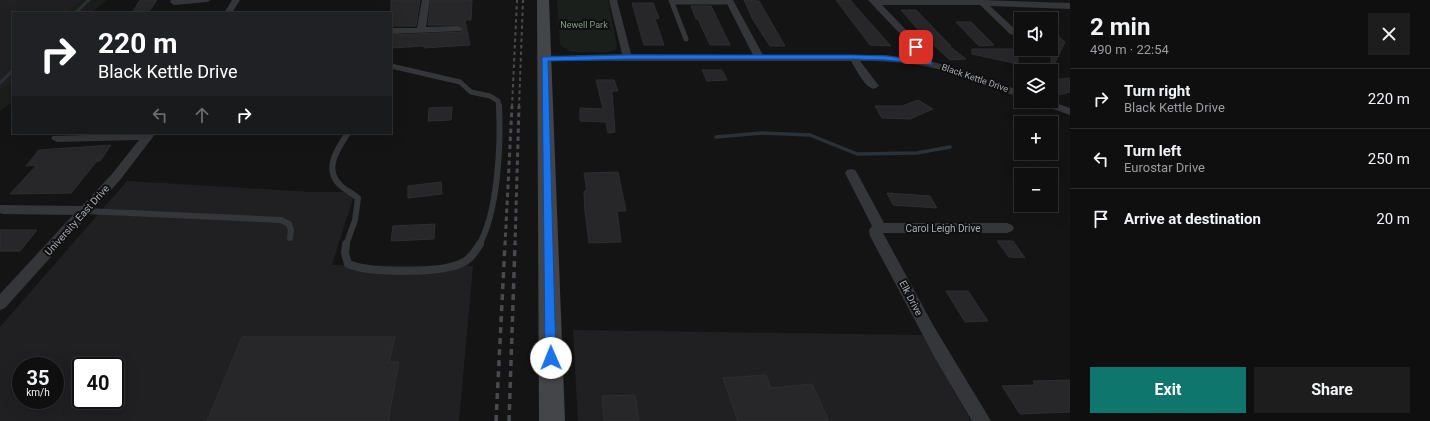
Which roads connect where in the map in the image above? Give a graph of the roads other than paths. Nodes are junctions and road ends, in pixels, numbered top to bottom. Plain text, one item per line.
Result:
1 (207, 0) edge
2 (236, 0) edge
3 (426, 0) edge
4 (543, 0) edge
5 (613, 0) edge
6 (671, 1) edge
7 (729, 1) edge
8 (873, 1) edge
9 (174, 2) dead end
10 (981, 2) junction
11 (1070, 6) edge
12 (229, 12) edge
13 (458, 29) dead end
14 (421, 30) junction
15 (392, 31) edge
16 (1013, 32) dead end
17 (686, 39) dead end
18 (627, 57) junction
19 (759, 57) junction
20 (853, 57) junction
21 (544, 59) junction
22 (930, 64) junction
23 (392, 66) edge
24 (874, 86) dead end
25 (1014, 92) edge
26 (1058, 108) edge
27 (1070, 112) edge
28 (149, 134) edge
29 (347, 134) edge
30 (57, 138) dead end
31 (851, 172) dead end
32 (3, 209) dead end
33 (85, 211) junction
34 (880, 228) junction
35 (1007, 228) dead end
36 (290, 238) dead end
37 (0, 304) edge
38 (552, 421) edge
39 (982, 421) edge

1 - 9 street
2 - 12 street
3 - 14 street
4 - 21 street
5 - 18 street
6 - 7 lane
6 - 17 lane
7 - 19 street
8 - 10 street
8 - 22 street
10 - 11 street
10 - 16 street
13 - 14 street
14 - 15 street
18 - 19 street, Black Kettle Drive
18 - 21 street, Black Kettle Drive
19 - 20 street, Black Kettle Drive
20 - 22 street, Black Kettle Drive
20 - 24 street
21 - 38 street
22 - 25 street, Black Kettle Drive
23 - 29 lane
26 - 27 street
28 - 30 street
28 - 33 street, University East Drive
31 - 34 street, Elk Drive
32 - 33 street
33 - 36 lane
33 - 37 street, University East Drive
34 - 35 street, Carol Leigh Drive
34 - 39 street, Elk Drive

